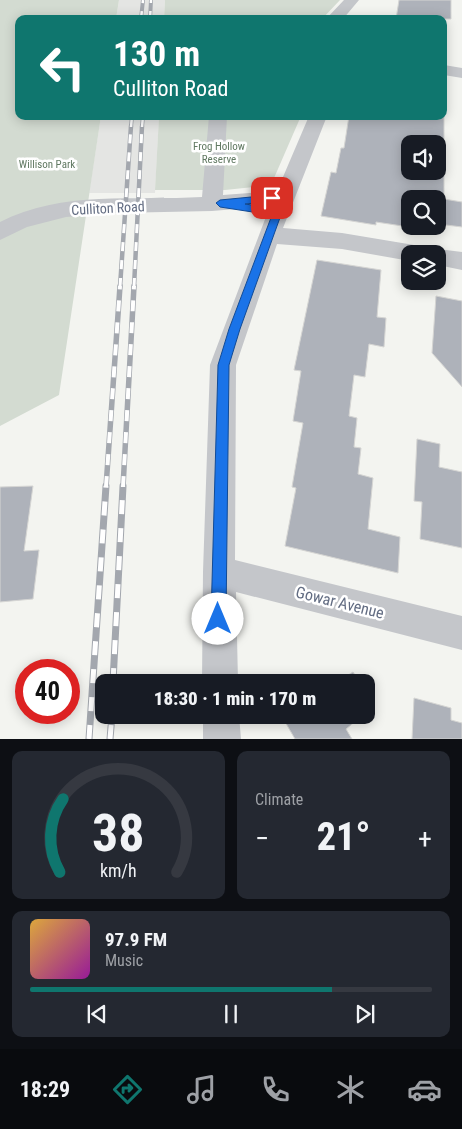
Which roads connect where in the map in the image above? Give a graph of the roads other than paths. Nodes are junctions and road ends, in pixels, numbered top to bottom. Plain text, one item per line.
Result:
1 (352, 0) edge
2 (338, 15) edge
3 (447, 70) edge
4 (462, 73) edge
5 (218, 120) edge
6 (316, 120) edge
7 (216, 204) junction
8 (276, 217) junction
9 (0, 232) edge
10 (401, 251) edge
11 (446, 258) edge
12 (462, 261) edge
13 (219, 572) junction
14 (462, 633) edge
15 (220, 674) edge
16 (221, 724) edge
17 (222, 739) edge

1 - 2 street
3 - 4 street
5 - 7 street
6 - 8 street
7 - 8 street, Culliton Road
7 - 9 street, Culliton Road
8 - 10 street, Culliton Road
8 - 13 street
11 - 12 street
13 - 14 street, Gowar Avenue
13 - 15 street
16 - 17 street

